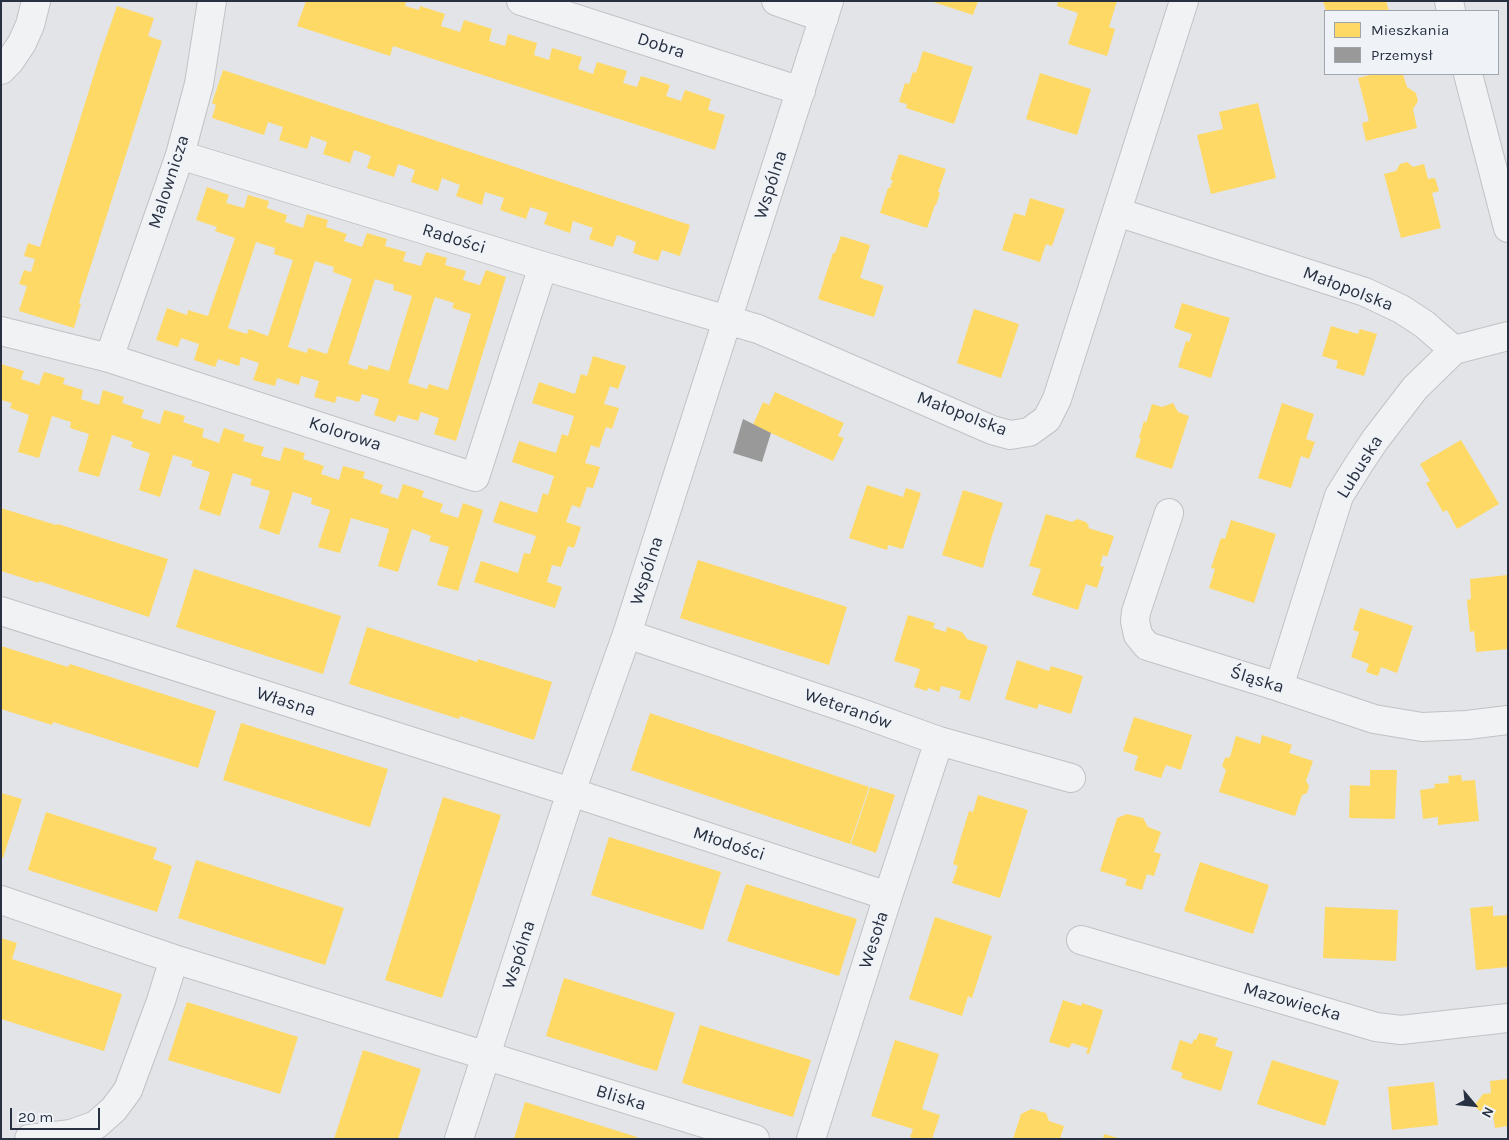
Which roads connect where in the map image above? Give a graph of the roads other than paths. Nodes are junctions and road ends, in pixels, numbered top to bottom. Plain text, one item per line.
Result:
1 (36, 1) edge
2 (212, 1) edge
3 (520, 1) edge
4 (776, 1) edge
5 (1184, 1) edge
6 (827, 10) edge
7 (1, 70) edge
8 (1468, 75) edge
9 (801, 91) junction
10 (180, 155) junction
11 (1117, 212) junction
12 (1508, 228) edge
13 (543, 266) junction
14 (728, 320) junction
15 (1, 331) edge
16 (1508, 336) edge
17 (1454, 350) junction
18 (109, 358) junction
19 (1169, 513) dead end
20 (1, 611) edge
21 (627, 634) junction
22 (1279, 687) junction
23 (1508, 720) edge
24 (939, 742) junction
25 (1071, 778) dead end
26 (571, 792) junction
27 (888, 896) junction
28 (1, 900) edge
29 (1081, 940) dead end
30 (174, 958) junction
31 (1508, 1018) edge
32 (487, 1056) junction
33 (29, 1139) edge
34 (459, 1139) edge
35 (754, 1139) edge
36 (811, 1139) edge

1 - 7 street
2 - 10 street, Malownicza
3 - 9 street, Dobra
4 - 6 street
5 - 11 street, Małopolska
6 - 9 street, Wspólna
8 - 12 street
9 - 14 street, Wspólna
10 - 13 street, Radości
10 - 18 street, Malownicza
11 - 14 street, Małopolska
11 - 17 street, Małopolska
13 - 14 street, Radości
13 - 18 street, Kolorowa
14 - 21 street, Wspólna
15 - 18 street, Kolorowa
16 - 17 street, Lubuska
17 - 22 street, Lubuska
19 - 22 street, Śląska
20 - 26 street, Własna
21 - 24 street, Weteranów
21 - 26 street, Wspólna
22 - 23 street, Śląska
24 - 25 street, Weteranów
24 - 27 street, Wesoła
26 - 27 street, Młodości
26 - 32 street, Wspólna
27 - 36 street, Wesoła
28 - 30 street, Bliska
29 - 31 street, Mazowiecka
30 - 32 street, Bliska
30 - 33 street
32 - 34 street, Wspólna
32 - 35 street, Bliska

